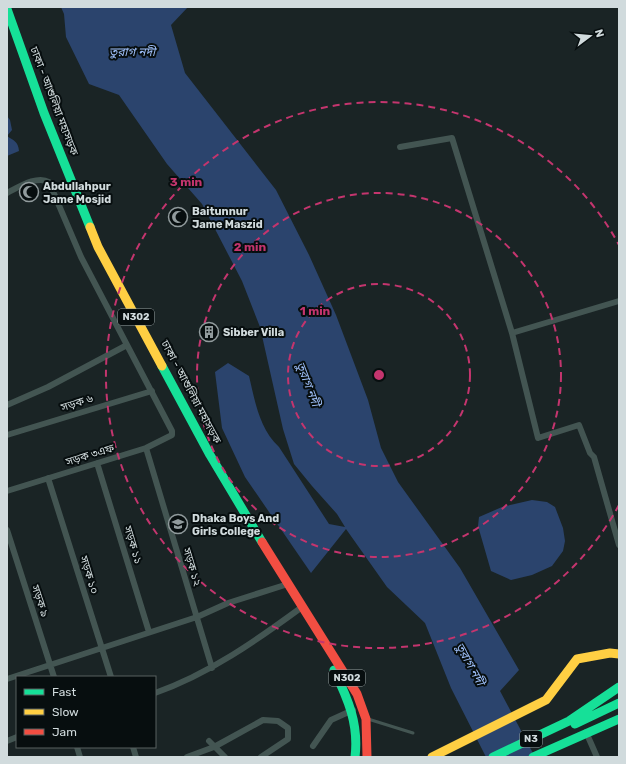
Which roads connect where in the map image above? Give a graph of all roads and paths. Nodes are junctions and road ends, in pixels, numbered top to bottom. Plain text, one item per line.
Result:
1 (7, 9) edge
2 (400, 147) dead end
3 (7, 193) edge
4 (619, 301) edge
5 (512, 334) junction
6 (127, 346) junction
7 (152, 391) junction
8 (7, 405) edge
9 (7, 435) edge
10 (146, 448) junction
11 (98, 463) junction
12 (48, 478) junction
13 (7, 491) edge
14 (7, 530) edge
15 (619, 545) edge
16 (288, 584) junction
17 (302, 607) junction
18 (197, 616) junction
19 (149, 632) junction
20 (101, 648) junction
21 (619, 654) edge
22 (50, 665) junction
23 (212, 668) junction
24 (16, 676) edge
25 (54, 676) edge
26 (111, 676) edge
27 (619, 687) edge
28 (156, 693) edge
29 (619, 703) edge
30 (352, 710) junction
31 (366, 718) junction
32 (619, 719) edge
33 (586, 732) junction
34 (413, 733) dead end
35 (209, 741) dead end
36 (313, 746) dead end
37 (214, 747) junction
38 (368, 754) edge
39 (187, 757) edge
40 (225, 757) edge
41 (261, 757) edge
42 (356, 757) edge
43 (432, 757) edge
44 (493, 757) edge
45 (512, 757) edge
46 (533, 757) edge
47 (597, 757) edge

1 - 16 highway, ঢাকা - আশুলিয়া মহাসড়ক / N302
2 - 5 street
3 - 6 street
4 - 5 street
5 - 15 street
6 - 7 street
6 - 8 street
7 - 9 street, সড়ক ৬
7 - 10 street, সড়ক ৩এফ
10 - 11 street, সড়ক ৩এফ
10 - 18 street, সড়ক ১২
11 - 12 street, সড়ক ৩এফ
11 - 19 street, সড়ক ১১
12 - 13 street, সড়ক ৩এফ
12 - 20 street, সড়ক ১০
14 - 22 street, সড়ক ৯
16 - 17 highway, ঢাকা - আশুলিয়া মহাসড়ক / N302
16 - 18 street
17 - 23 street
17 - 30 highway, N302
17 - 31 highway, ঢাকা - আশুলিয়া মহাসড়ক / N302
18 - 19 street
18 - 23 street, সড়ক ১২
19 - 20 street
20 - 22 street
20 - 26 street, সড়ক ১০
21 - 43 highway
22 - 24 street
22 - 25 street, সড়ক ৯
23 - 28 street
27 - 44 highway, N3
29 - 45 highway
30 - 36 street
30 - 42 highway, N302
31 - 34 lane
31 - 38 highway, ঢাকা - আশুলিয়া মহাসড়ক / N302
32 - 33 highway, N3
33 - 46 highway, N3
33 - 47 street
35 - 37 street
37 - 39 street
37 - 40 street
37 - 41 street

